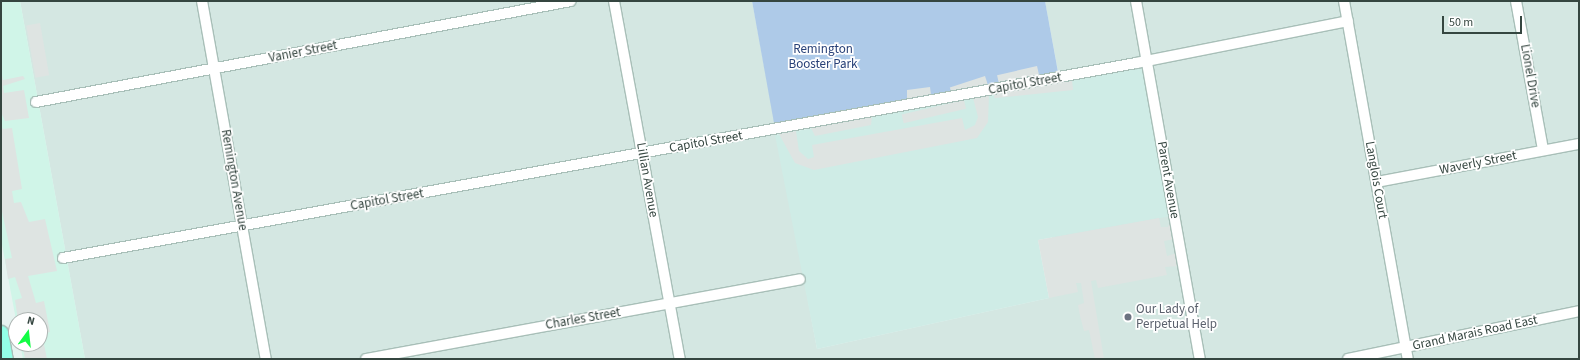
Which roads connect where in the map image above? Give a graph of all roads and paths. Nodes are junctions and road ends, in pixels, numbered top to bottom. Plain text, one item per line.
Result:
1 (202, 1) edge
2 (571, 1) edge
3 (614, 1) edge
4 (1136, 1) edge
5 (1344, 1) edge
6 (1516, 1) edge
7 (1348, 21) junction
8 (1147, 59) junction
9 (214, 68) junction
10 (36, 102) dead end
11 (1579, 144) edge
12 (1544, 150) junction
13 (642, 154) junction
14 (1377, 182) junction
15 (243, 226) junction
16 (63, 258) dead end
17 (800, 279) dead end
18 (669, 303) junction
19 (1579, 311) edge
20 (1, 332) edge
21 (1406, 348) junction
22 (6, 359) edge
23 (266, 359) edge
24 (366, 359) edge
25 (680, 359) edge
26 (1200, 359) edge
27 (1348, 359) edge
28 (1408, 359) edge

1 - 9 street, Remington Avenue
2 - 9 street, Vanier Street
3 - 13 street, Lillian Avenue
4 - 8 street, Parent Avenue
5 - 7 street, Langlois Court
6 - 12 street, Lionel Drive
7 - 8 street, Capitol Street
7 - 14 street, Langlois Court
8 - 13 street, Capitol Street
8 - 26 street, Parent Avenue
9 - 10 street, Vanier Street
9 - 15 street, Remington Avenue
11 - 12 street, Waverly Street
12 - 14 street, Waverly Street
13 - 15 street, Capitol Street
13 - 18 street, Lillian Avenue
14 - 21 street, Langlois Court
15 - 16 street, Capitol Street
15 - 23 street, Remington Avenue
17 - 18 street, Charles Street
18 - 24 street, Charles Street
18 - 25 street, Lillian Avenue
19 - 21 street, Grand Marais Road East
20 - 22 main road
21 - 27 street, Grand Marais Road East
21 - 28 street, Langlois Court

